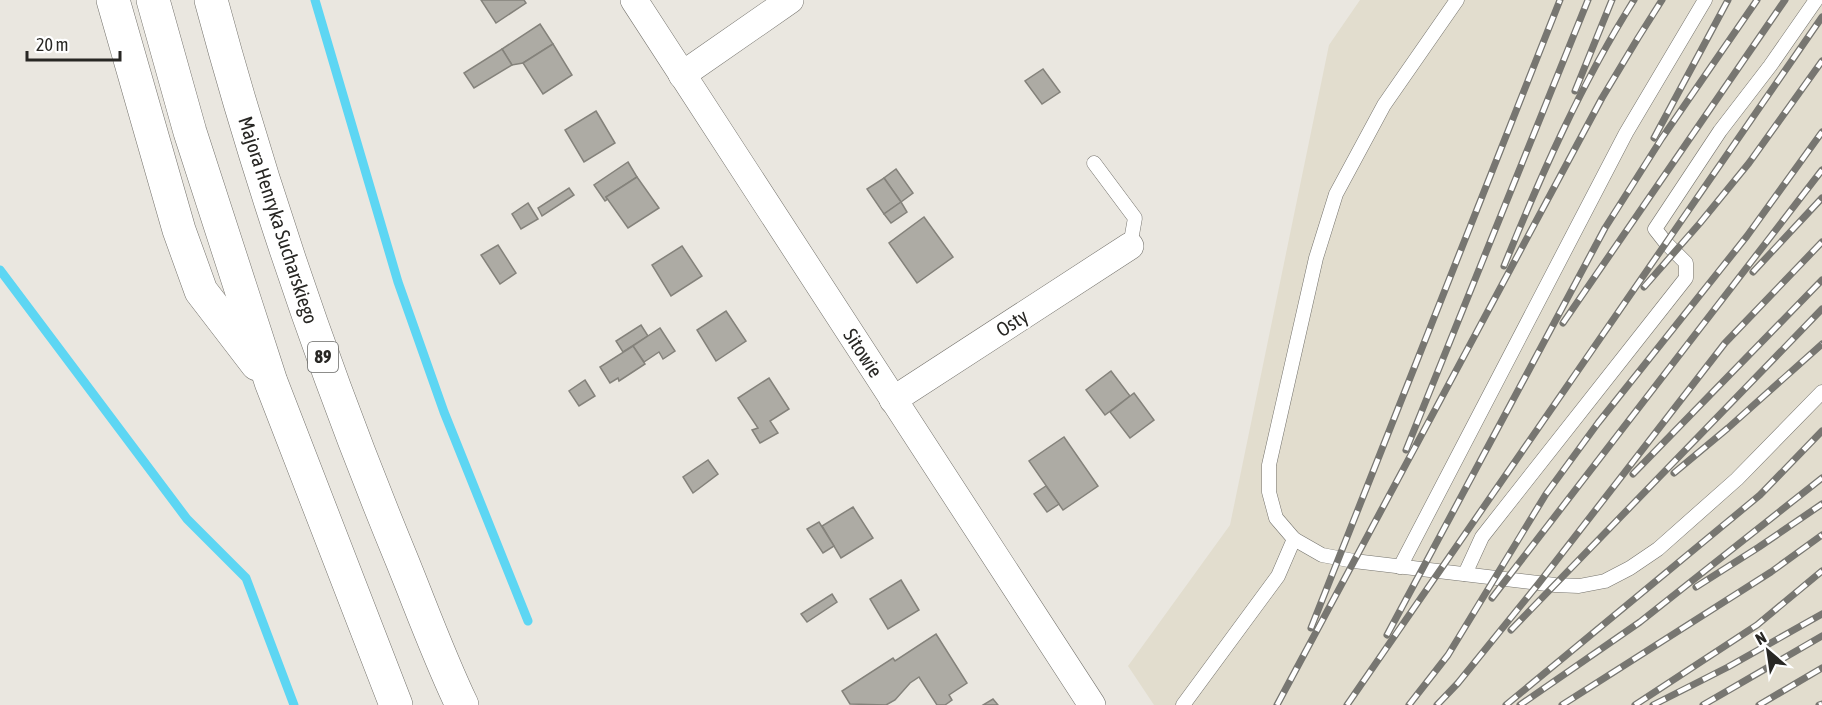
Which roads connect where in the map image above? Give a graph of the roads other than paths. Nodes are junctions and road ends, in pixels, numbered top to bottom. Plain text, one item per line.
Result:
1 (113, 0) edge
2 (153, 0) edge
3 (211, 0) edge
4 (634, 0) edge
5 (790, 0) edge
6 (1457, 0) edge
7 (1704, 0) edge
8 (1816, 0) edge
9 (682, 75) junction
10 (1094, 163) dead end
11 (1130, 246) joint
12 (271, 382) junction
13 (1822, 392) edge
14 (893, 400) junction
15 (1294, 539) junction
16 (1400, 567) junction
17 (1465, 574) junction
18 (396, 705) edge
19 (462, 705) edge
20 (1092, 705) edge
21 (1183, 705) edge

1 - 12 highway
2 - 12 highway
3 - 19 highway, Majora Henryka Sucharskiego / 89
4 - 9 street, Sitowie
5 - 9 street
6 - 15 lane
7 - 16 lane
8 - 17 lane
9 - 14 street, Sitowie
10 - 11 lane
11 - 14 street, Osty
12 - 18 highway
13 - 17 lane
14 - 20 street, Sitowie
15 - 16 lane
15 - 21 lane
16 - 17 lane

